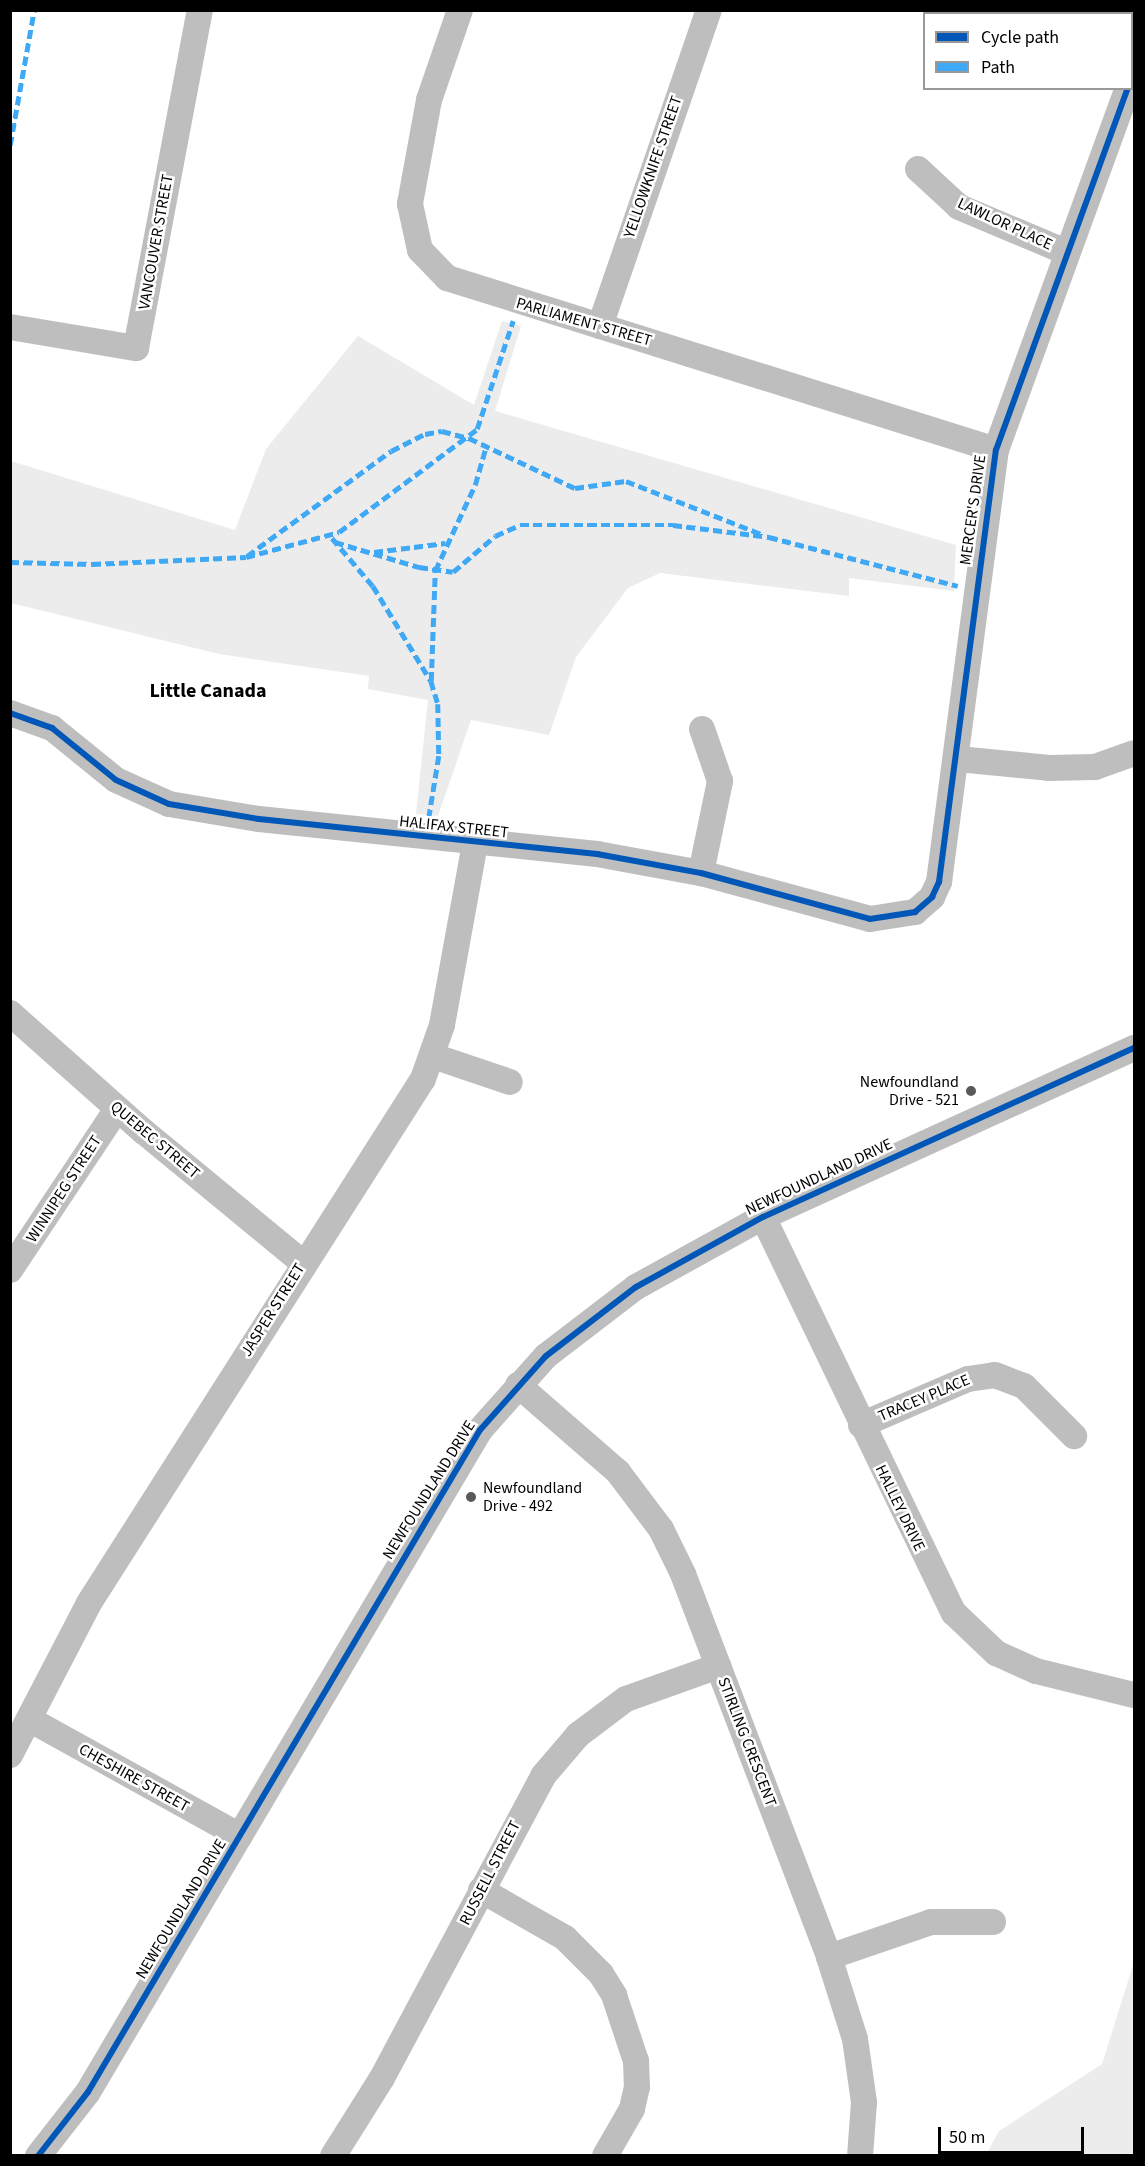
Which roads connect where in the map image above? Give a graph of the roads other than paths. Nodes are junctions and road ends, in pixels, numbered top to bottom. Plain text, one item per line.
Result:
1 (200, 10) edge
2 (460, 10) edge
3 (709, 10) edge
4 (1127, 90) edge
5 (918, 169) dead end
6 (1066, 252) junction
7 (600, 326) junction
8 (10, 327) edge
9 (996, 450) junction
10 (10, 713) edge
11 (702, 729) dead end
12 (1134, 753) edge
13 (958, 759) junction
14 (475, 844) junction
15 (701, 873) junction
16 (915, 912) joint
17 (10, 1013) edge
18 (433, 1056) junction
19 (1132, 1056) edge
20 (510, 1082) dead end
21 (117, 1109) junction
22 (763, 1217) junction
23 (303, 1263) junction
24 (10, 1270) edge
25 (518, 1385) junction
26 (861, 1425) junction
27 (1074, 1436) dead end
28 (718, 1666) junction
29 (1134, 1695) edge
30 (29, 1719) junction
31 (10, 1755) edge
32 (240, 1836) junction
33 (481, 1890) junction
34 (993, 1922) dead end
35 (829, 1957) junction
36 (38, 2156) edge
37 (333, 2156) edge
38 (605, 2156) edge
39 (860, 2156) edge

1 - 8 street, VANCOUVER STREET
2 - 7 street, PARLIAMENT STREET
3 - 7 street, YELLOWKNIFE STREET
4 - 6 street, MERCER'S DRIVE
5 - 6 street, LAWLOR PLACE
6 - 9 street, MERCER'S DRIVE
7 - 9 street, PARLIAMENT STREET
9 - 13 street, MERCER'S DRIVE
10 - 14 street, HALIFAX STREET
11 - 15 street
12 - 13 street
13 - 16 street, MERCER'S DRIVE
14 - 15 street, HALIFAX STREET
14 - 18 street, JASPER STREET
15 - 16 street, HALIFAX STREET
17 - 21 street, QUEBEC STREET
18 - 20 street
18 - 23 street, JASPER STREET
19 - 22 street, NEWFOUNDLAND DRIVE
21 - 23 street, QUEBEC STREET
21 - 24 street, WINNIPEG STREET
22 - 25 street, NEWFOUNDLAND DRIVE
22 - 26 street, HALLEY DRIVE
23 - 30 street, JASPER STREET
25 - 28 street, STIRLING CRESCENT
25 - 32 street, NEWFOUNDLAND DRIVE
26 - 27 street, TRACEY PLACE
26 - 29 street, HALLEY DRIVE
28 - 33 street, RUSSELL STREET
28 - 35 street, STIRLING CRESCENT
30 - 31 street, JASPER STREET
30 - 32 street, CHESHIRE STREET
32 - 36 street, NEWFOUNDLAND DRIVE
33 - 37 street, RUSSELL STREET
33 - 38 street
34 - 35 street
35 - 39 street, STIRLING CRESCENT

